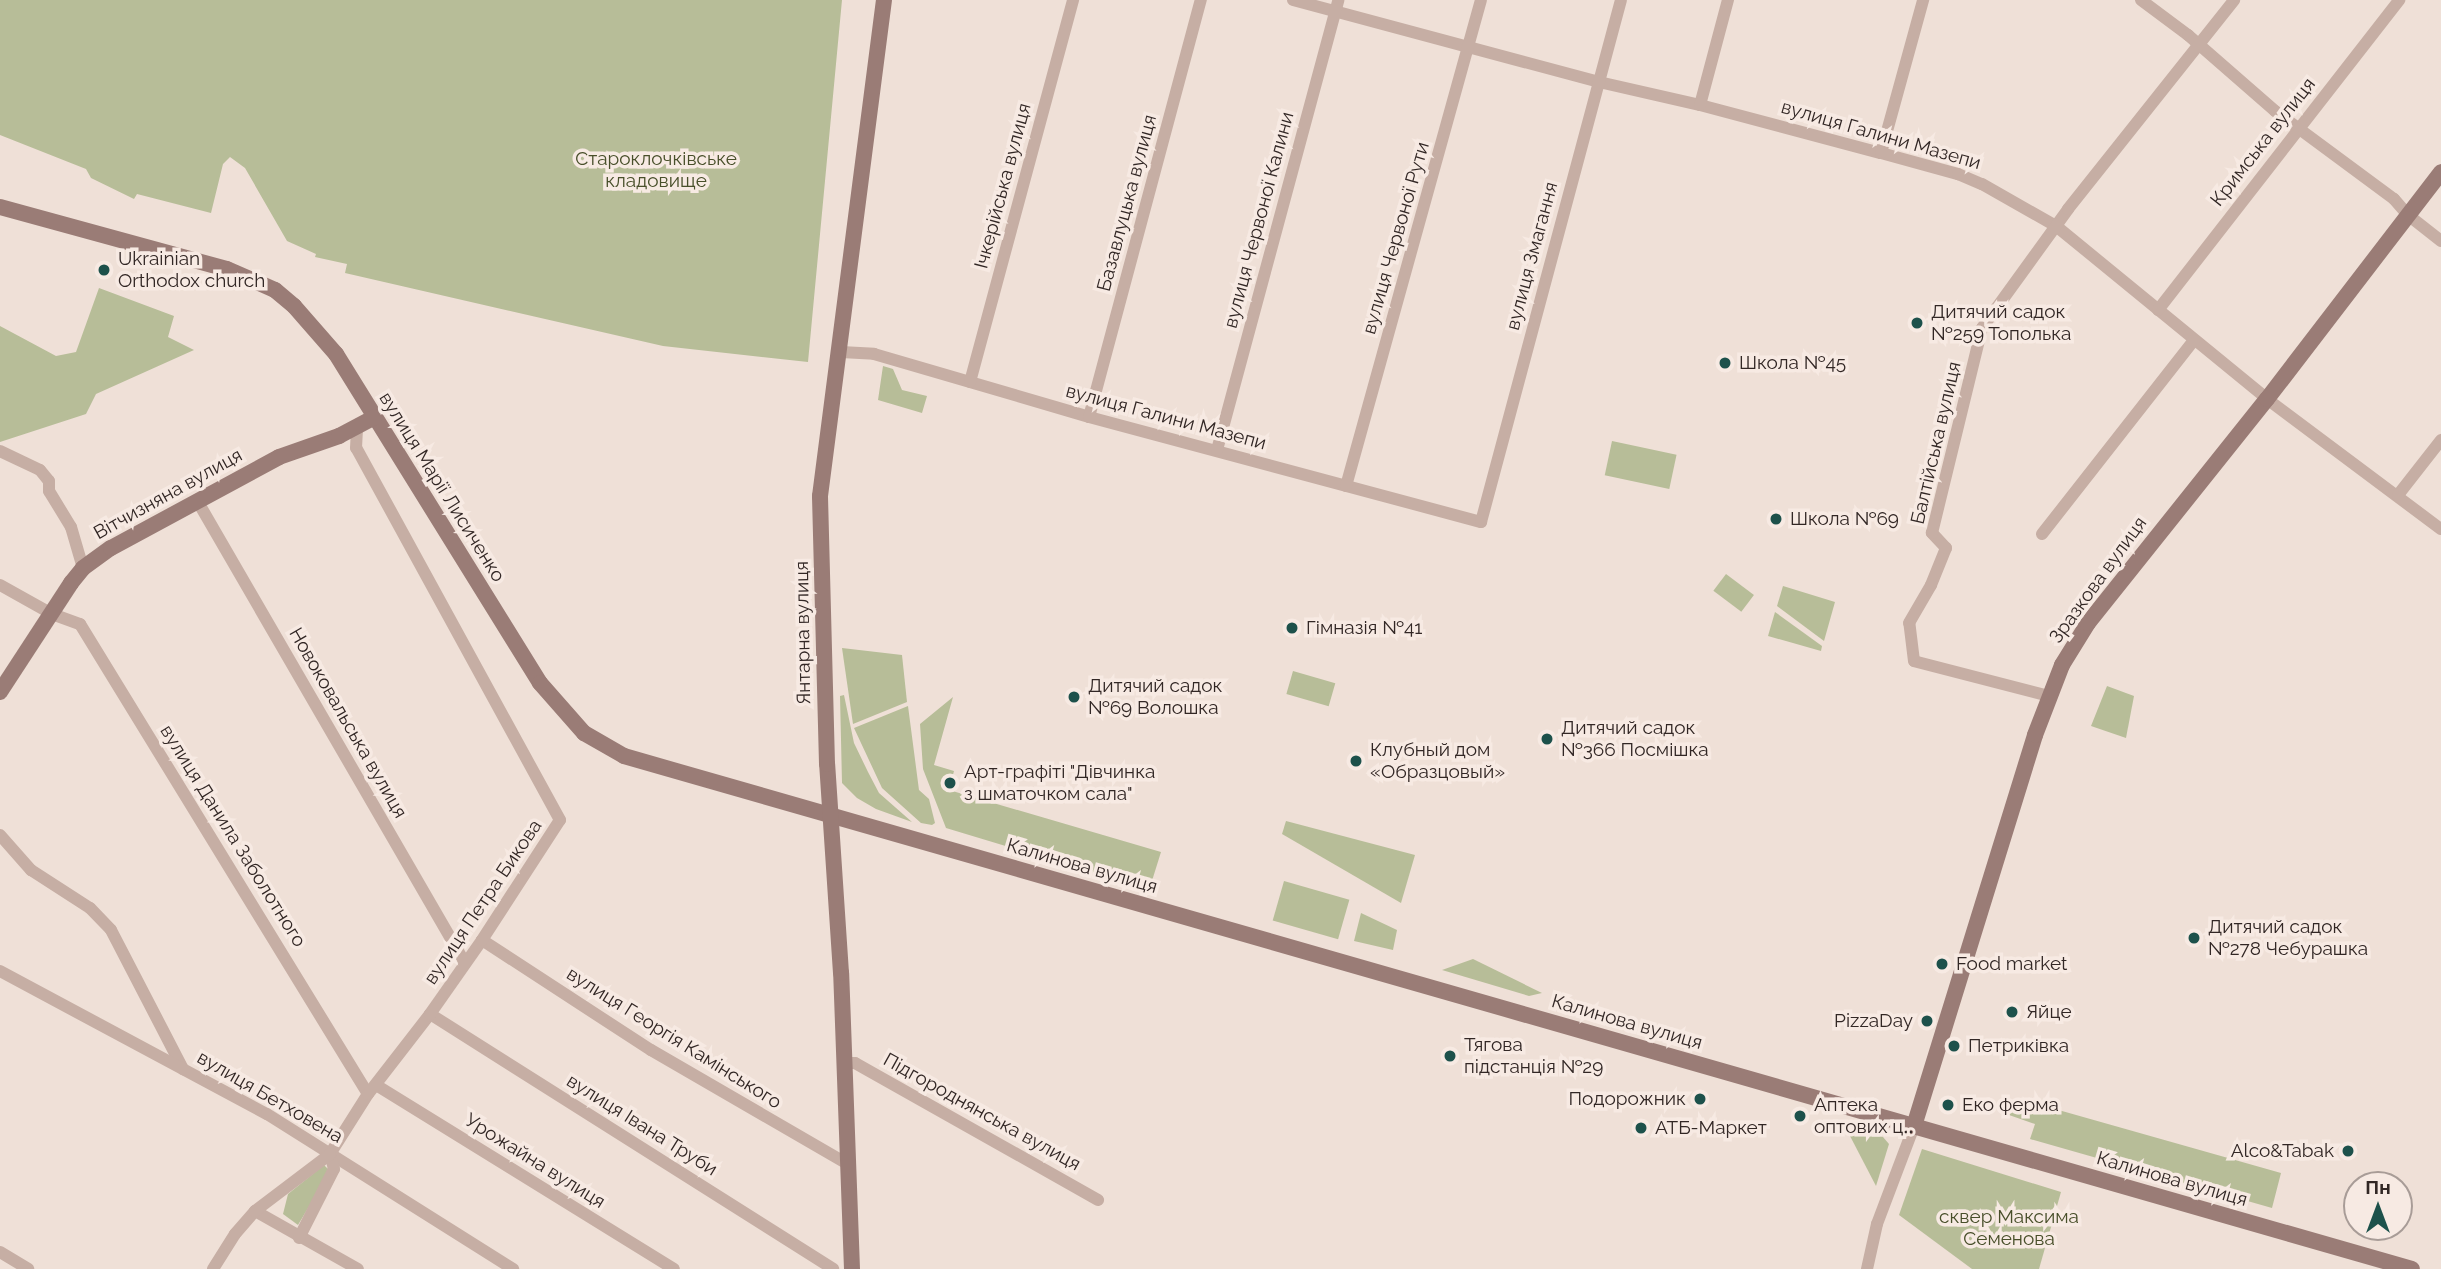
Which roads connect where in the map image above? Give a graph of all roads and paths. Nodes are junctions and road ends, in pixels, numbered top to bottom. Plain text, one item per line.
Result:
1 (884, 0) edge
2 (1073, 0) edge
3 (1201, 0) edge
4 (1293, 0) edge
5 (1481, 0) edge
6 (1620, 0) edge
7 (1728, 0) edge
8 (1923, 0) edge
9 (2141, 0) edge
10 (2234, 0) edge
11 (2399, 0) edge
12 (1336, 6) edge
13 (2198, 44) junction
14 (1469, 46) junction
15 (1599, 82) junction
16 (1700, 105) junction
17 (2298, 129) junction
18 (1881, 153) junction
19 (2441, 172) edge
20 (0, 207) edge
21 (2408, 215) junction
22 (2056, 226) junction
23 (2441, 242) edge
24 (2158, 310) junction
25 (2194, 340) junction
26 (841, 352) junction
27 (970, 382) junction
28 (2267, 400) junction
29 (1089, 416) junction
30 (374, 417) junction
31 (357, 428) junction
32 (2441, 440) edge
33 (1217, 450) junction
34 (0, 451) edge
35 (1346, 486) junction
36 (2398, 495) junction
37 (198, 502) junction
38 (1481, 522) joint
39 (2441, 529) edge
40 (2042, 534) dead end
41 (83, 568) junction
42 (0, 584) edge
43 (52, 614) junction
44 (0, 692) edge
45 (2049, 696) junction
46 (830, 817) junction
47 (0, 835) edge
48 (482, 940) junction
49 (465, 963) junction
50 (0, 971) edge
51 (430, 1014) junction
52 (845, 1063) junction
53 (183, 1069) junction
54 (372, 1089) junction
55 (1914, 1126) junction
56 (330, 1154) junction
57 (849, 1165) junction
58 (1098, 1200) dead end
59 (255, 1212) junction
60 (299, 1238) junction
61 (0, 1252) edge
62 (28, 1269) edge
63 (213, 1269) edge
64 (358, 1269) edge
65 (513, 1269) edge
66 (674, 1269) edge
67 (834, 1269) edge
68 (852, 1269) edge
69 (1867, 1269) edge
70 (2412, 1269) edge

1 - 26 main road, Янтарна вулиця
2 - 27 street, Ічкерійська вулиця
3 - 29 street, Базавлуцька вулиця
4 - 12 street, вулиця Галини Мазепи
5 - 14 street, вулиця Червоної Рути
6 - 15 street, вулиця Змагання
7 - 16 street
8 - 18 street
9 - 13 street
10 - 13 street, Балтійська вулиця
11 - 17 street, Кримська вулиця
12 - 14 street, вулиця Галини Мазепи
12 - 33 street, вулиця Червоної Калини
13 - 17 street
13 - 22 street, Балтійська вулиця
14 - 15 street, вулиця Галини Мазепи
14 - 35 street, вулиця Червоної Рути
15 - 16 street, вулиця Галини Мазепи
15 - 38 street, вулиця Змагання
16 - 18 street, вулиця Галини Мазепи
17 - 21 street
17 - 24 street, Кримська вулиця
18 - 22 street, вулиця Галини Мазепи
19 - 21 main road, Зразкова вулиця
20 - 30 main road, вулиця Марії Лисиченко
21 - 23 street
21 - 28 main road, Зразкова вулиця
22 - 24 street, вулиця Галини Мазепи
22 - 45 street, Балтійська вулиця
24 - 25 street, вулиця Галини Мазепи
25 - 28 street, вулиця Галини Мазепи
25 - 40 street
26 - 27 street, вулиця Галини Мазепи
26 - 46 main road, Янтарна вулиця
27 - 29 street, вулиця Галини Мазепи
28 - 36 street, вулиця Галини Мазепи
28 - 45 main road, Зразкова вулиця
29 - 33 street, вулиця Галини Мазепи
30 - 31 main road, Вітчизняна вулиця
30 - 46 main road, вулиця Марії Лисиченко
31 - 37 main road, Вітчизняна вулиця
31 - 48 street, вулиця Петра Бикова
32 - 36 street
33 - 35 street, вулиця Галини Мазепи
34 - 41 street
35 - 38 street, вулиця Галини Мазепи
36 - 39 street, вулиця Галини Мазепи
37 - 41 main road, Вітчизняна вулиця
37 - 49 street, Новоковальська вулиця
41 - 43 main road, Вітчизняна вулиця
42 - 43 street, вулиця Данила Заболотного
43 - 44 main road, Вітчизняна вулиця
43 - 54 street, вулиця Данила Заболотного
45 - 55 main road, Зразкова вулиця
46 - 52 main road, Янтарна вулиця
46 - 55 main road, Калинова вулиця
47 - 53 street
48 - 49 street, вулиця Петра Бикова
48 - 57 street, вулиця Георгія Камінського
49 - 51 street, вулиця Петра Бикова
50 - 53 street, вулиця Бетховена
51 - 54 street, вулиця Петра Бикова
51 - 67 street, вулиця Івана Труби
52 - 57 main road, Янтарна вулиця
52 - 58 street, Підгороднянська вулиця
53 - 56 street, вулиця Бетховена
54 - 56 street, вулиця Петра Бикова
54 - 66 street, Урожайна вулиця
55 - 69 street
55 - 70 main road, Калинова вулиця
56 - 59 street
56 - 60 street, вулиця Петра Бикова
56 - 65 street, вулиця Бетховена
57 - 68 main road, Янтарна вулиця
59 - 60 street
59 - 63 street
60 - 64 street
61 - 62 street

